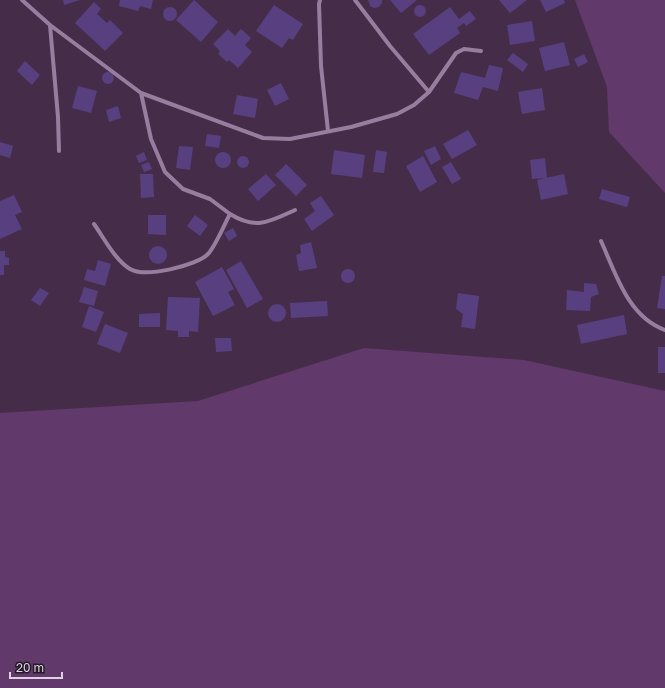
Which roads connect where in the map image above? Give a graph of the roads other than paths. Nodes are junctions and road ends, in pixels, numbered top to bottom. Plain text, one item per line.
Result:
1 (22, 0) edge
2 (320, 0) edge
3 (355, 0) edge
4 (50, 25) junction
5 (481, 51) dead end
6 (429, 92) junction
7 (141, 93) junction
8 (328, 131) junction
9 (59, 151) dead end
10 (295, 210) dead end
11 (230, 214) junction
12 (94, 224) dead end
13 (601, 241) dead end
14 (665, 330) edge

1 - 4 street
2 - 8 street
3 - 6 street
4 - 7 street
4 - 9 street
5 - 6 street
6 - 8 street
7 - 8 street
7 - 11 street
10 - 11 street
11 - 12 street
13 - 14 street

